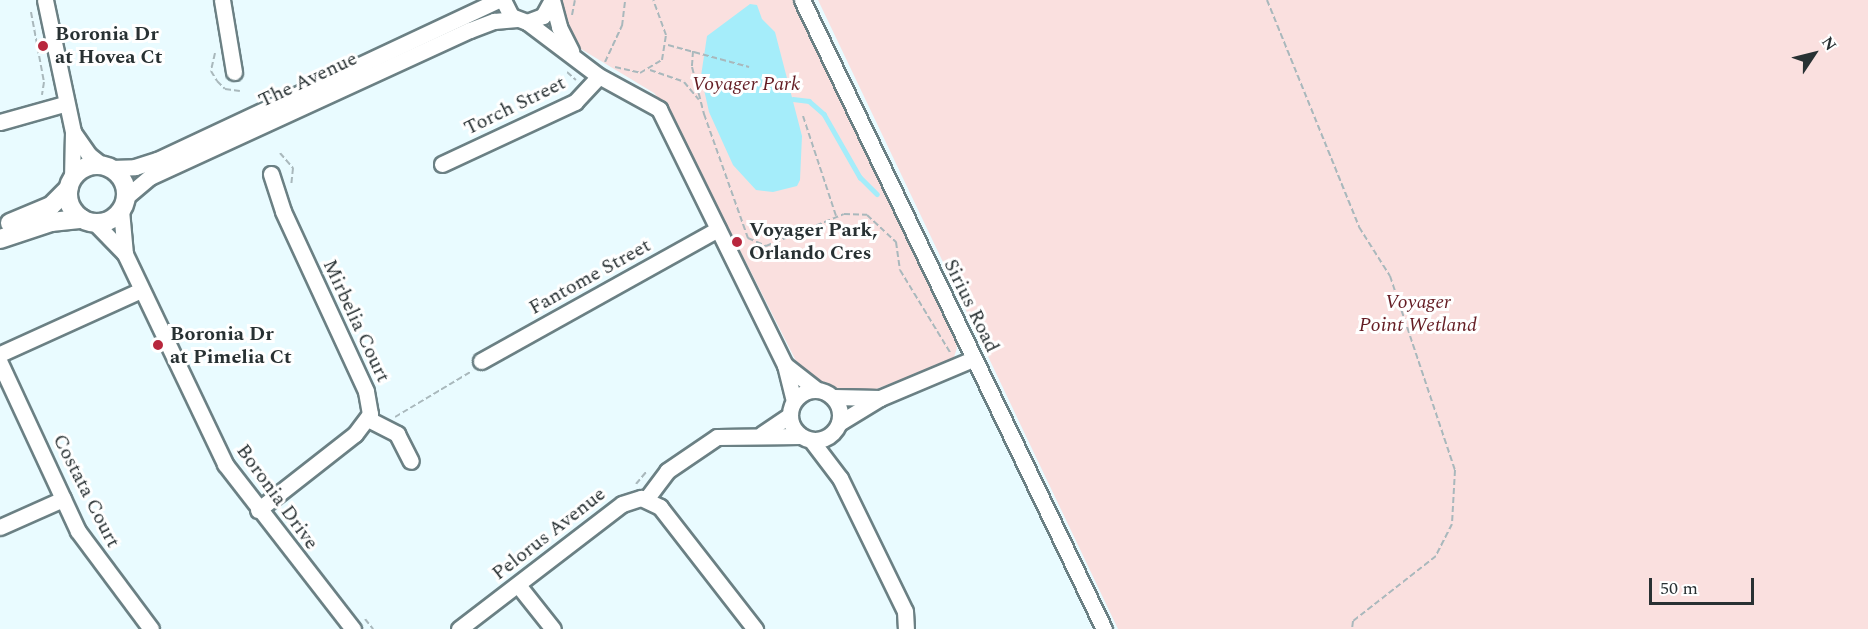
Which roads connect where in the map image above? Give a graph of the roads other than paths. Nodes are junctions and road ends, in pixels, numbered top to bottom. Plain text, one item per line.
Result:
1 (45, 0) edge
2 (222, 0) edge
3 (500, 0) edge
4 (552, 0) edge
5 (802, 0) edge
6 (522, 20) junction
7 (574, 57) junction
8 (600, 71) junction
9 (234, 72) dead end
10 (64, 104) junction
11 (0, 122) edge
12 (73, 132) junction
13 (442, 164) dead end
14 (107, 167) junction
15 (271, 174) dead end
16 (71, 183) junction
17 (124, 203) junction
18 (88, 221) junction
19 (0, 226) edge
20 (718, 229) junction
21 (0, 239) edge
22 (125, 254) junction
23 (141, 290) junction
24 (0, 354) edge
25 (973, 359) junction
26 (481, 361) dead end
27 (0, 363) edge
28 (785, 365) junction
29 (816, 389) junction
30 (834, 398) junction
31 (880, 398) junction
32 (792, 408) junction
33 (368, 419) junction
34 (836, 428) junction
35 (762, 434) junction
36 (806, 438) junction
37 (411, 461) dead end
38 (840, 478) junction
39 (648, 498) junction
40 (63, 499) junction
41 (258, 510) junction
42 (0, 527) edge
43 (518, 585) junction
44 (148, 628) edge
45 (351, 628) edge
46 (459, 629) edge
47 (553, 629) edge
48 (755, 629) edge
49 (906, 629) edge
50 (1104, 629) edge

1 - 10 street
2 - 9 street
3 - 6 street
3 - 14 street, The Avenue
4 - 6 street
4 - 7 street
5 - 25 street, Sirius Road
6 - 7 street
6 - 17 street, The Avenue
7 - 8 street
8 - 13 street, Torch Street
8 - 20 street
10 - 11 street
10 - 12 street
12 - 14 street
12 - 16 street
14 - 16 street
14 - 17 street
15 - 33 street, Mirbelia Court
16 - 18 street
16 - 19 street
17 - 18 street
17 - 22 street, Boronia Drive
18 - 21 street
18 - 22 street, Boronia Drive
20 - 26 street, Fantome Street
20 - 28 street
22 - 23 street, Boronia Drive
23 - 24 street
23 - 41 street, Boronia Drive
25 - 31 street
25 - 50 street, Sirius Road
27 - 40 street, Costata Court
28 - 29 street
28 - 32 street
29 - 30 street
29 - 32 street
30 - 31 street
30 - 34 street
31 - 34 street
32 - 35 street
32 - 36 street
33 - 37 street
33 - 41 street
34 - 36 street
34 - 38 street
35 - 36 street
35 - 39 street
36 - 38 street
38 - 49 street
39 - 43 street, Pelorus Avenue
39 - 48 street
40 - 42 street
40 - 44 street, Costata Court
41 - 45 street, Boronia Drive
43 - 46 street, Pelorus Avenue
43 - 47 street

